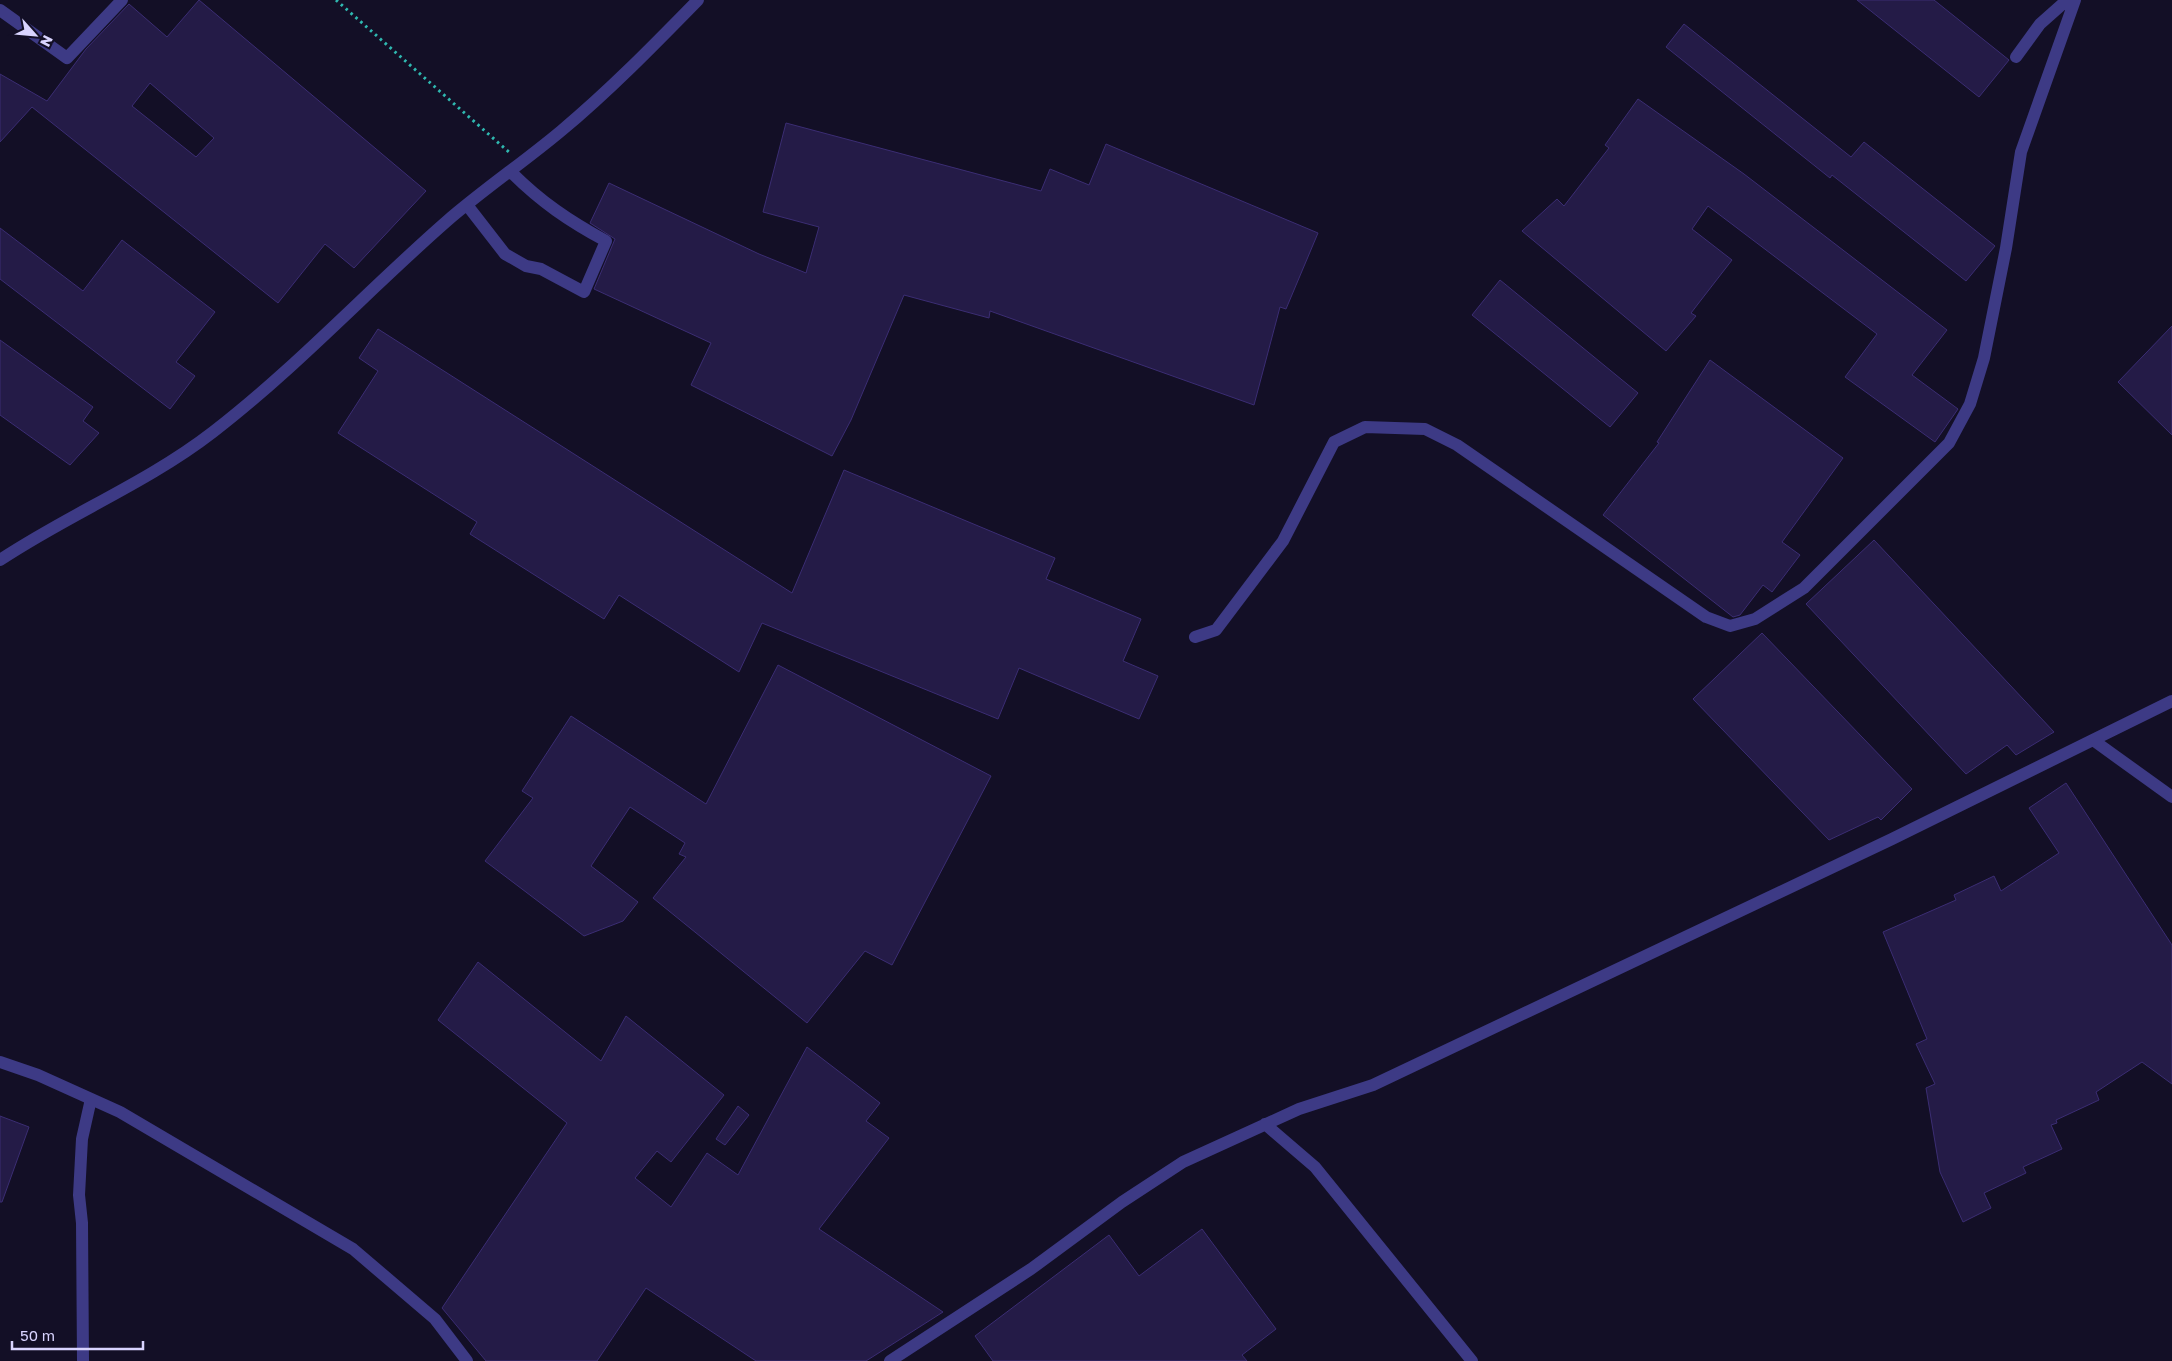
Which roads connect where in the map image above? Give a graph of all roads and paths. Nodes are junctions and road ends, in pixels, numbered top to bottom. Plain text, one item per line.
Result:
1 (122, 0) edge
2 (336, 0) edge
3 (698, 0) edge
4 (2067, 0) edge
5 (2074, 0) edge
6 (0, 10) edge
7 (2016, 57) dead end
8 (522, 163) junction
9 (511, 172) junction
10 (468, 206) junction
11 (0, 560) edge
12 (1195, 637) dead end
13 (2172, 701) edge
14 (2093, 740) junction
15 (2172, 797) edge
16 (0, 1062) edge
17 (91, 1099) junction
18 (1265, 1124) junction
19 (83, 1361) edge
20 (467, 1361) edge
21 (890, 1361) edge
22 (1472, 1361) edge

1 - 6 street
2 - 8 path
3 - 8 street
4 - 7 street
5 - 12 street
8 - 9 street
9 - 10 street
9 - 10 street
10 - 11 street
13 - 14 street
14 - 15 street
14 - 18 street
16 - 17 street
17 - 19 street
17 - 20 street
18 - 21 street
18 - 22 street

